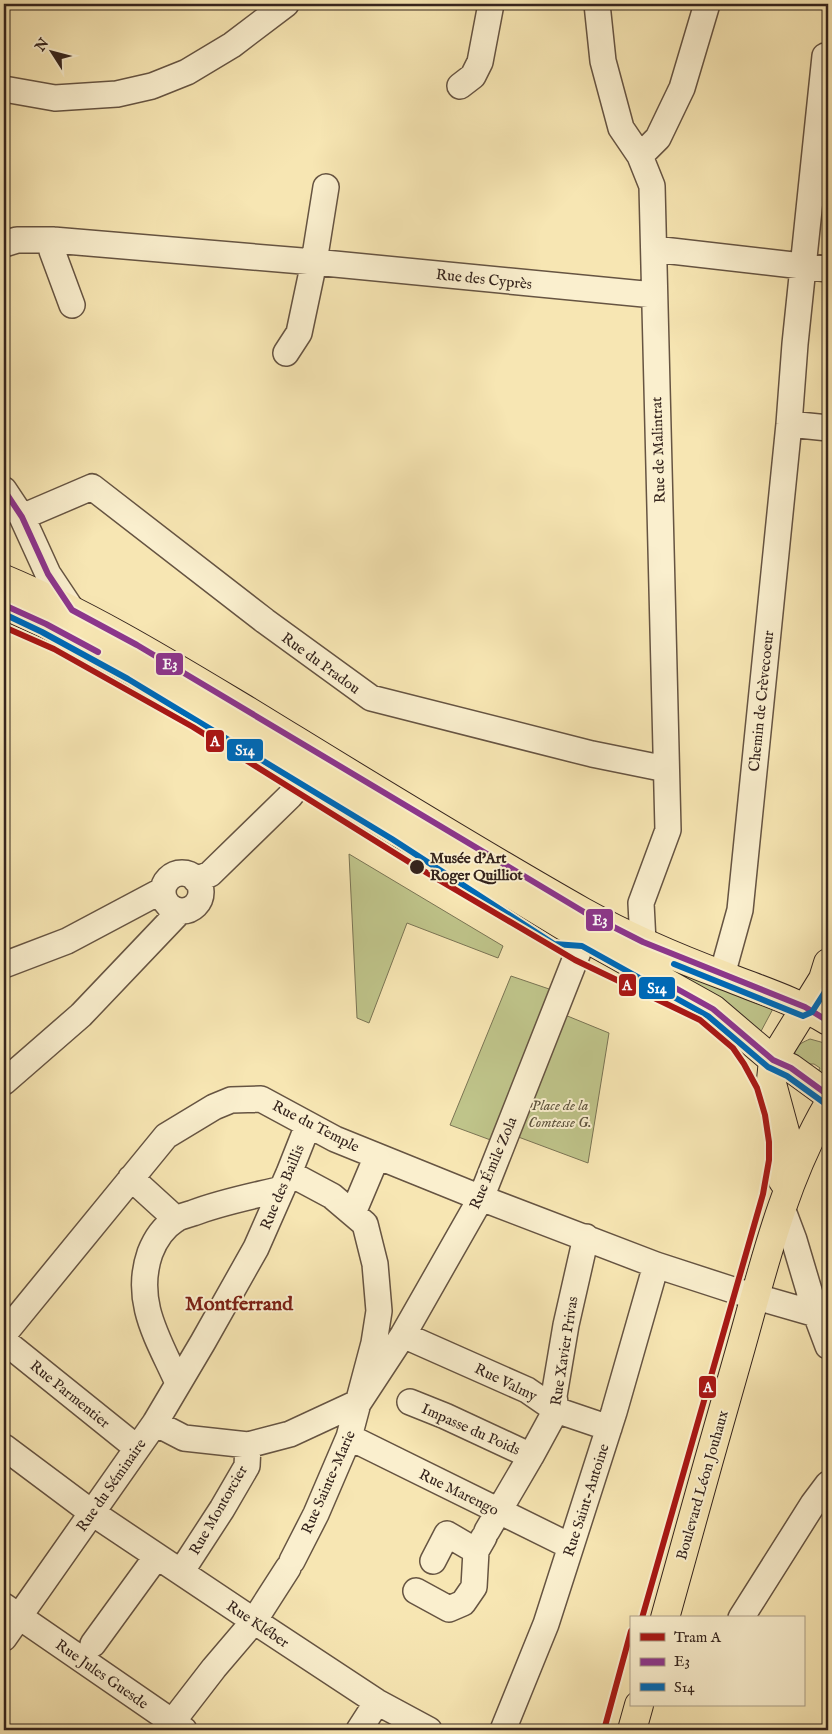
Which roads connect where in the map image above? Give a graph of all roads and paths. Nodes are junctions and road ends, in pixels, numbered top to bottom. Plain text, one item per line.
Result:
1 (286, 4) edge
2 (491, 4) edge
3 (597, 4) edge
4 (708, 4) edge
5 (825, 56) dead end
6 (460, 86) dead end
7 (4, 89) edge
8 (640, 156) junction
9 (326, 187) dead end
10 (53, 240) junction
11 (4, 244) edge
12 (654, 248) junction
13 (314, 262) junction
14 (804, 267) junction
15 (828, 269) edge
16 (654, 295) junction
17 (72, 305) dead end
18 (286, 353) dead end
19 (789, 424) junction
20 (828, 428) edge
21 (4, 490) edge
22 (22, 517) junction
23 (4, 579) edge
24 (4, 605) edge
25 (72, 610) junction
26 (298, 742) junction
27 (666, 769) junction
28 (305, 777) junction
29 (356, 777) junction
30 (196, 880) junction
31 (163, 890) junction
32 (641, 903) junction
33 (180, 911) junction
34 (596, 931) junction
35 (643, 942) junction
36 (828, 963) edge
37 (4, 966) edge
38 (722, 976) junction
39 (794, 1003) junction
40 (828, 1021) edge
41 (773, 1060) junction
42 (4, 1082) edge
43 (828, 1096) edge
44 (828, 1105) edge
45 (308, 1125) junction
46 (376, 1156) junction
47 (131, 1178) junction
48 (286, 1181) junction
49 (480, 1198) junction
50 (782, 1208) junction
51 (353, 1213) junction
52 (176, 1219) junction
53 (586, 1237) junction
54 (656, 1265) junction
55 (746, 1294) junction
56 (822, 1317) edge
57 (4, 1334) edge
58 (403, 1335) junction
59 (4, 1341) edge
60 (828, 1346) edge
61 (198, 1350) joint
62 (178, 1384) junction
63 (360, 1402) junction
64 (410, 1402) dead end
65 (556, 1410) junction
66 (155, 1423) junction
67 (609, 1428) junction
68 (349, 1437) junction
69 (248, 1445) junction
70 (4, 1447) edge
71 (137, 1448) junction
72 (531, 1456) junction
73 (828, 1484) edge
74 (91, 1512) junction
75 (486, 1533) junction
76 (570, 1546) junction
77 (156, 1556) junction
78 (433, 1562) dead end
79 (181, 1572) junction
80 (416, 1591) dead end
81 (12, 1611) edge
82 (666, 1616) edge
83 (742, 1616) edge
84 (254, 1621) junction
85 (4, 1638) edge
86 (93, 1644) dead end
87 (377, 1702) junction
88 (639, 1706) edge
89 (176, 1728) edge
90 (359, 1730) edge
91 (429, 1730) edge
92 (503, 1730) edge
93 (632, 1730) edge

1 - 7 street
2 - 6 street
3 - 8 street, Rue de Malintrat
4 - 8 street
5 - 14 street, Chemin de Crèvecoeur
8 - 12 street, Rue de Malintrat
9 - 13 street
10 - 11 street, Rue des Cyprès
10 - 13 street, Rue des Cyprès
10 - 17 street
12 - 14 street
12 - 16 street, Rue de Malintrat
13 - 16 street, Rue des Cyprès
13 - 18 street
14 - 15 street
14 - 19 street, Chemin de Crèvecoeur
16 - 27 street, Rue de Malintrat
19 - 20 street
19 - 38 street, Chemin de Crèvecoeur
21 - 22 street
22 - 25 street
22 - 27 street, Rue du Pradou
23 - 25 main road
24 - 28 main road
25 - 26 main road
26 - 28 main road
26 - 29 main road
27 - 32 street, Rue de Malintrat
28 - 29 main road
28 - 30 street
28 - 34 main road
29 - 34 main road
30 - 31 street
30 - 33 street
31 - 33 street
31 - 37 street
32 - 34 street
32 - 35 street, Rue de Malintrat
33 - 42 street
34 - 35 main road
34 - 41 main road
34 - 49 street, Rue Émile Zola
35 - 38 main road
36 - 39 main road
38 - 39 main road
39 - 40 main road
39 - 41 main road
41 - 43 main road
41 - 50 main road, Boulevard Léon Jouhaux
44 - 50 main road, Boulevard Léon Jouhaux
45 - 46 street, Rue du Temple
45 - 47 street, Rue du Temple
45 - 48 street, Rue des Baillis
46 - 49 street, Rue du Temple
46 - 51 street
47 - 52 street
47 - 57 street, Rue du Temple
48 - 51 street
48 - 52 street
48 - 61 street, Rue des Baillis
49 - 53 street, Rue du Temple
49 - 58 street, Rue Émile Zola
50 - 55 main road, Boulevard Léon Jouhaux
50 - 56 street
51 - 63 street
52 - 62 street
53 - 54 street, Rue du Temple
53 - 65 street, Rue Xavier Privas
54 - 55 street, Rue du Temple
54 - 67 street, Rue Saint-Antoine
55 - 56 street, Rue du Temple
55 - 82 main road, Boulevard Léon Jouhaux
56 - 60 street
58 - 63 street, Rue Émile Zola
58 - 65 street, Rue Valmy
59 - 71 street, Rue Parmentier
61 - 62 street, Rue du Séminaire
62 - 66 street, Rue du Séminaire
63 - 68 street, Rue Sainte-Marie
63 - 69 street, Rue Montorcier
64 - 72 street, Impasse du Poids
65 - 67 street, Rue Valmy
65 - 72 street, Rue Xavier Privas
66 - 69 street, Rue Montorcier
66 - 71 street, Rue du Séminaire
67 - 76 street, Rue Saint-Antoine
68 - 75 street, Rue Marengo
68 - 84 street, Rue Sainte-Marie
69 - 79 street, Rue Montorcier
70 - 74 street, Rue Kléber
71 - 74 street, Rue du Séminaire
72 - 75 street, Rue Xavier Privas
73 - 83 street
74 - 77 street, Rue Kléber
74 - 81 street, Rue du Séminaire
75 - 76 street, Rue Marengo
75 - 78 street
75 - 80 street
76 - 92 street, Rue Saint-Antoine
77 - 79 street, Rue Kléber
77 - 86 street
79 - 84 street, Rue Kléber
81 - 85 street, Rue du Séminaire
81 - 89 street, Rue Jules Guesde
84 - 87 street, Rue Kléber
84 - 89 street, Rue Sainte-Marie
87 - 90 street
87 - 91 street, Rue Kléber
88 - 93 main road

